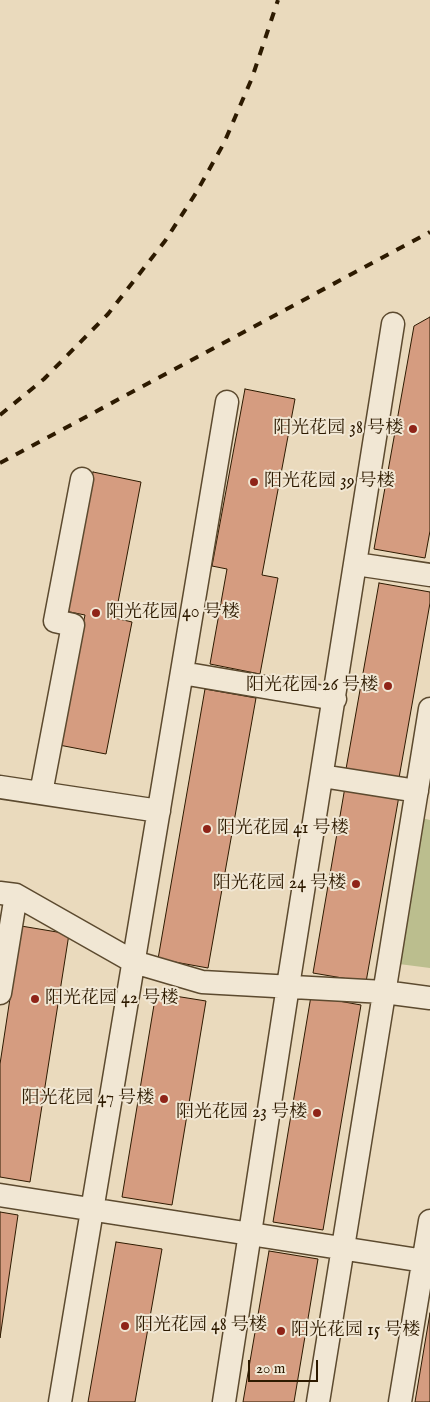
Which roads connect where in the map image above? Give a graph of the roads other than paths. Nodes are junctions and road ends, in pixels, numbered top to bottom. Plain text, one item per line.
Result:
1 (394, 324) dead end
2 (227, 402) dead end
3 (82, 479) dead end
4 (356, 564) junction
5 (430, 574) edge
6 (182, 673) junction
7 (334, 699) junction
8 (430, 709) edge
9 (322, 776) junction
10 (0, 787) edge
11 (41, 793) junction
12 (421, 799) edge
13 (159, 810) junction
14 (8, 894) edge
15 (134, 962) junction
16 (288, 986) junction
17 (384, 992) junction
18 (0, 993) edge
19 (430, 998) edge
20 (0, 1195) edge
21 (92, 1210) junction
22 (430, 1221) edge
23 (251, 1234) junction
24 (343, 1248) junction
25 (427, 1261) edge
26 (60, 1402) edge
27 (224, 1402) edge
28 (318, 1402) edge
29 (400, 1402) edge

1 - 4 street
2 - 6 street
3 - 11 street
4 - 5 street
4 - 7 street
6 - 7 street
6 - 13 street
7 - 9 street
8 - 12 street
9 - 12 street
9 - 16 street
10 - 11 street
11 - 13 street
12 - 17 street
13 - 15 street
14 - 15 street
14 - 18 street
15 - 16 street
15 - 21 street
16 - 17 street
16 - 23 street
17 - 19 street
17 - 24 street
20 - 21 street
21 - 23 street
21 - 26 street
22 - 25 street
23 - 24 street
23 - 27 street
24 - 25 street
24 - 28 street
25 - 29 street

